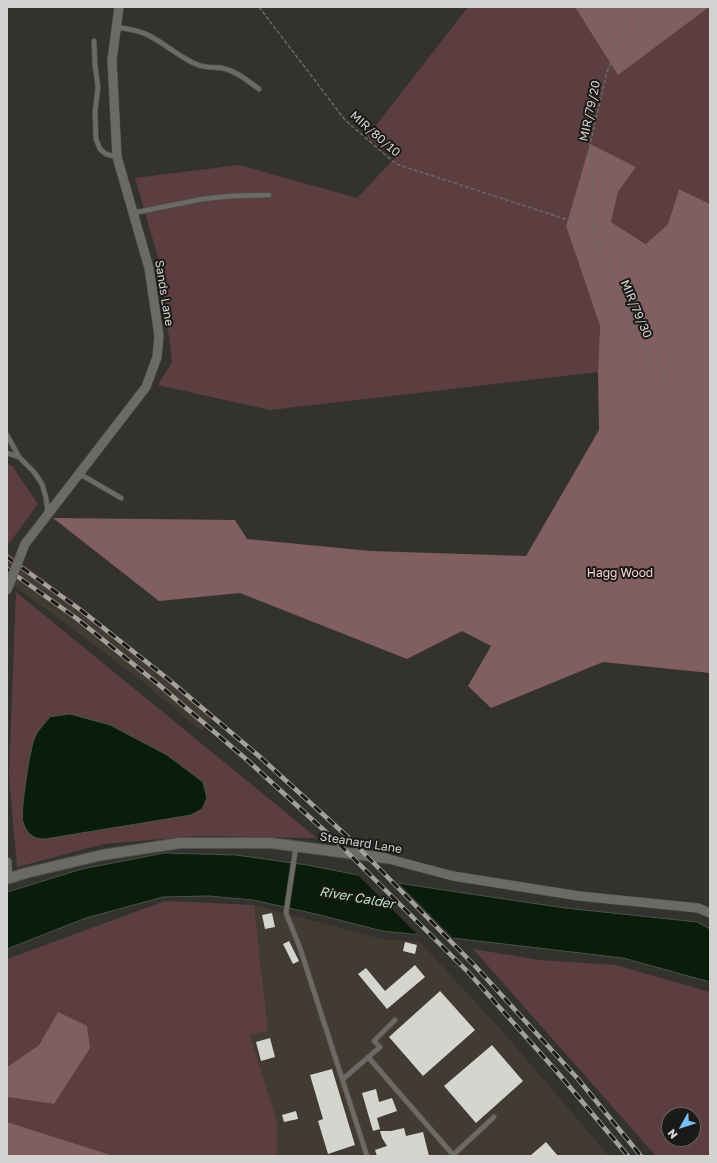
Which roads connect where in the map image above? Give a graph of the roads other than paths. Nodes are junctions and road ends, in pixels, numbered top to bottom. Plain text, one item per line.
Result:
1 (119, 7) edge
2 (116, 27) junction
3 (94, 41) dead end
4 (259, 89) dead end
5 (117, 157) junction
6 (269, 195) dead end
7 (133, 213) junction
8 (7, 435) edge
9 (7, 453) edge
10 (19, 457) junction
11 (80, 474) junction
12 (121, 498) dead end
13 (48, 516) junction
14 (7, 590) edge
15 (295, 850) junction
16 (385, 858) joint
17 (7, 862) edge
18 (8, 879) edge
19 (710, 914) edge
20 (395, 1020) dead end
21 (368, 1057) junction
22 (342, 1079) junction
23 (494, 1117) dead end
24 (367, 1156) edge
25 (453, 1156) edge

1 - 2 street, Sands Lane
2 - 4 lane
2 - 5 street, Sands Lane
3 - 5 lane
5 - 7 street, Sands Lane
6 - 7 lane
7 - 11 street, Sands Lane
8 - 10 lane
9 - 10 lane
10 - 13 lane
11 - 12 lane
11 - 13 street, Sands Lane
13 - 14 street, Sands Lane, bridge
15 - 16 street, Steanard Lane
15 - 18 street, Steanard Lane
15 - 22 lane
16 - 19 street, Steanard Lane
17 - 18 street
20 - 21 lane
21 - 22 lane
21 - 25 lane
22 - 24 lane
23 - 25 lane

